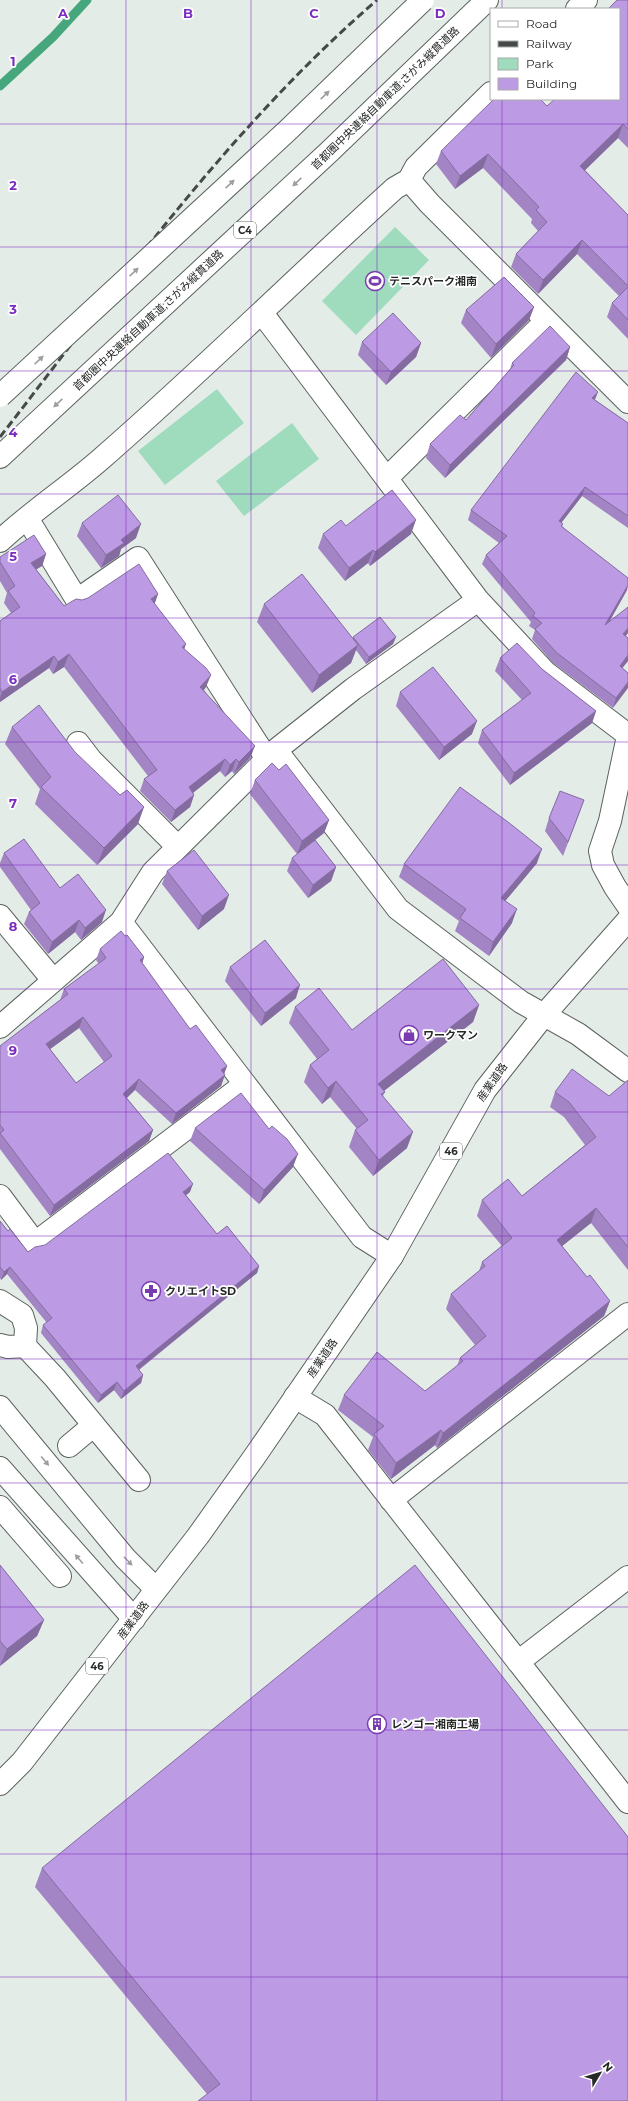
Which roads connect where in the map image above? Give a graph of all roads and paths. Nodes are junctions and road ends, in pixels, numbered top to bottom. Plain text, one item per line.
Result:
1 (423, 0) edge
2 (487, 0) edge
3 (586, 0) edge
4 (578, 8) edge
5 (490, 94) edge
6 (409, 180) junction
7 (262, 314) junction
8 (546, 321) junction
9 (0, 396) edge
10 (628, 402) edge
11 (0, 457) edge
12 (387, 478) junction
13 (27, 518) junction
14 (0, 541) edge
15 (478, 600) junction
16 (628, 735) edge
17 (78, 743) dead end
18 (272, 754) junction
19 (178, 846) junction
20 (628, 906) edge
21 (0, 916) edge
22 (628, 920) edge
23 (121, 922) junction
24 (53, 980) junction
25 (544, 1015) junction
26 (0, 1026) edge
27 (628, 1071) edge
28 (245, 1084) junction
29 (0, 1196) edge
30 (392, 1256) junction
31 (0, 1300) edge
32 (628, 1314) edge
33 (0, 1345) edge
34 (25, 1346) junction
35 (295, 1397) junction
36 (0, 1408) edge
37 (94, 1425) junction
38 (68, 1446) dead end
39 (5, 1474) edge
40 (139, 1480) dead end
41 (391, 1500) junction
42 (0, 1507) edge
43 (60, 1576) dead end
44 (628, 1577) edge
45 (156, 1589) junction
46 (134, 1619) junction
47 (518, 1662) junction
48 (0, 1784) edge
49 (628, 1802) edge

9 -> 1 main road, bridge
2 -> 11 main road, 首都圏中央連絡自動車道;さがみ縦貫道路 / C4
3 - 4 main road
5 - 6 main road
6 - 7 main road
6 - 8 main road
7 - 12 main road
7 - 13 main road
8 - 10 main road
8 - 12 main road
12 - 15 main road
13 - 14 main road
13 - 18 main road
15 - 16 main road
15 - 18 main road
16 - 20 main road
17 - 19 main road
18 - 19 main road
18 - 25 main road
19 - 23 main road
21 - 24 main road
22 - 25 main road, 産業道路 / 46
23 - 24 main road
23 - 28 main road
24 - 26 main road
25 - 27 main road
25 - 30 main road, 産業道路 / 46
28 - 29 main road
28 - 30 main road
30 - 35 main road, 産業道路 / 46
31 - 34 main road
32 - 41 main road
33 - 34 main road
34 - 37 main road
35 - 41 main road
35 - 45 main road, 産業道路 / 46
36 -> 45 main road
37 - 38 main road
37 - 40 main road
46 -> 39 main road
41 - 47 main road
42 - 43 main road
44 - 47 main road
45 - 46 main road, 産業道路 / 46
46 - 48 main road, 産業道路 / 46
47 - 49 main road

